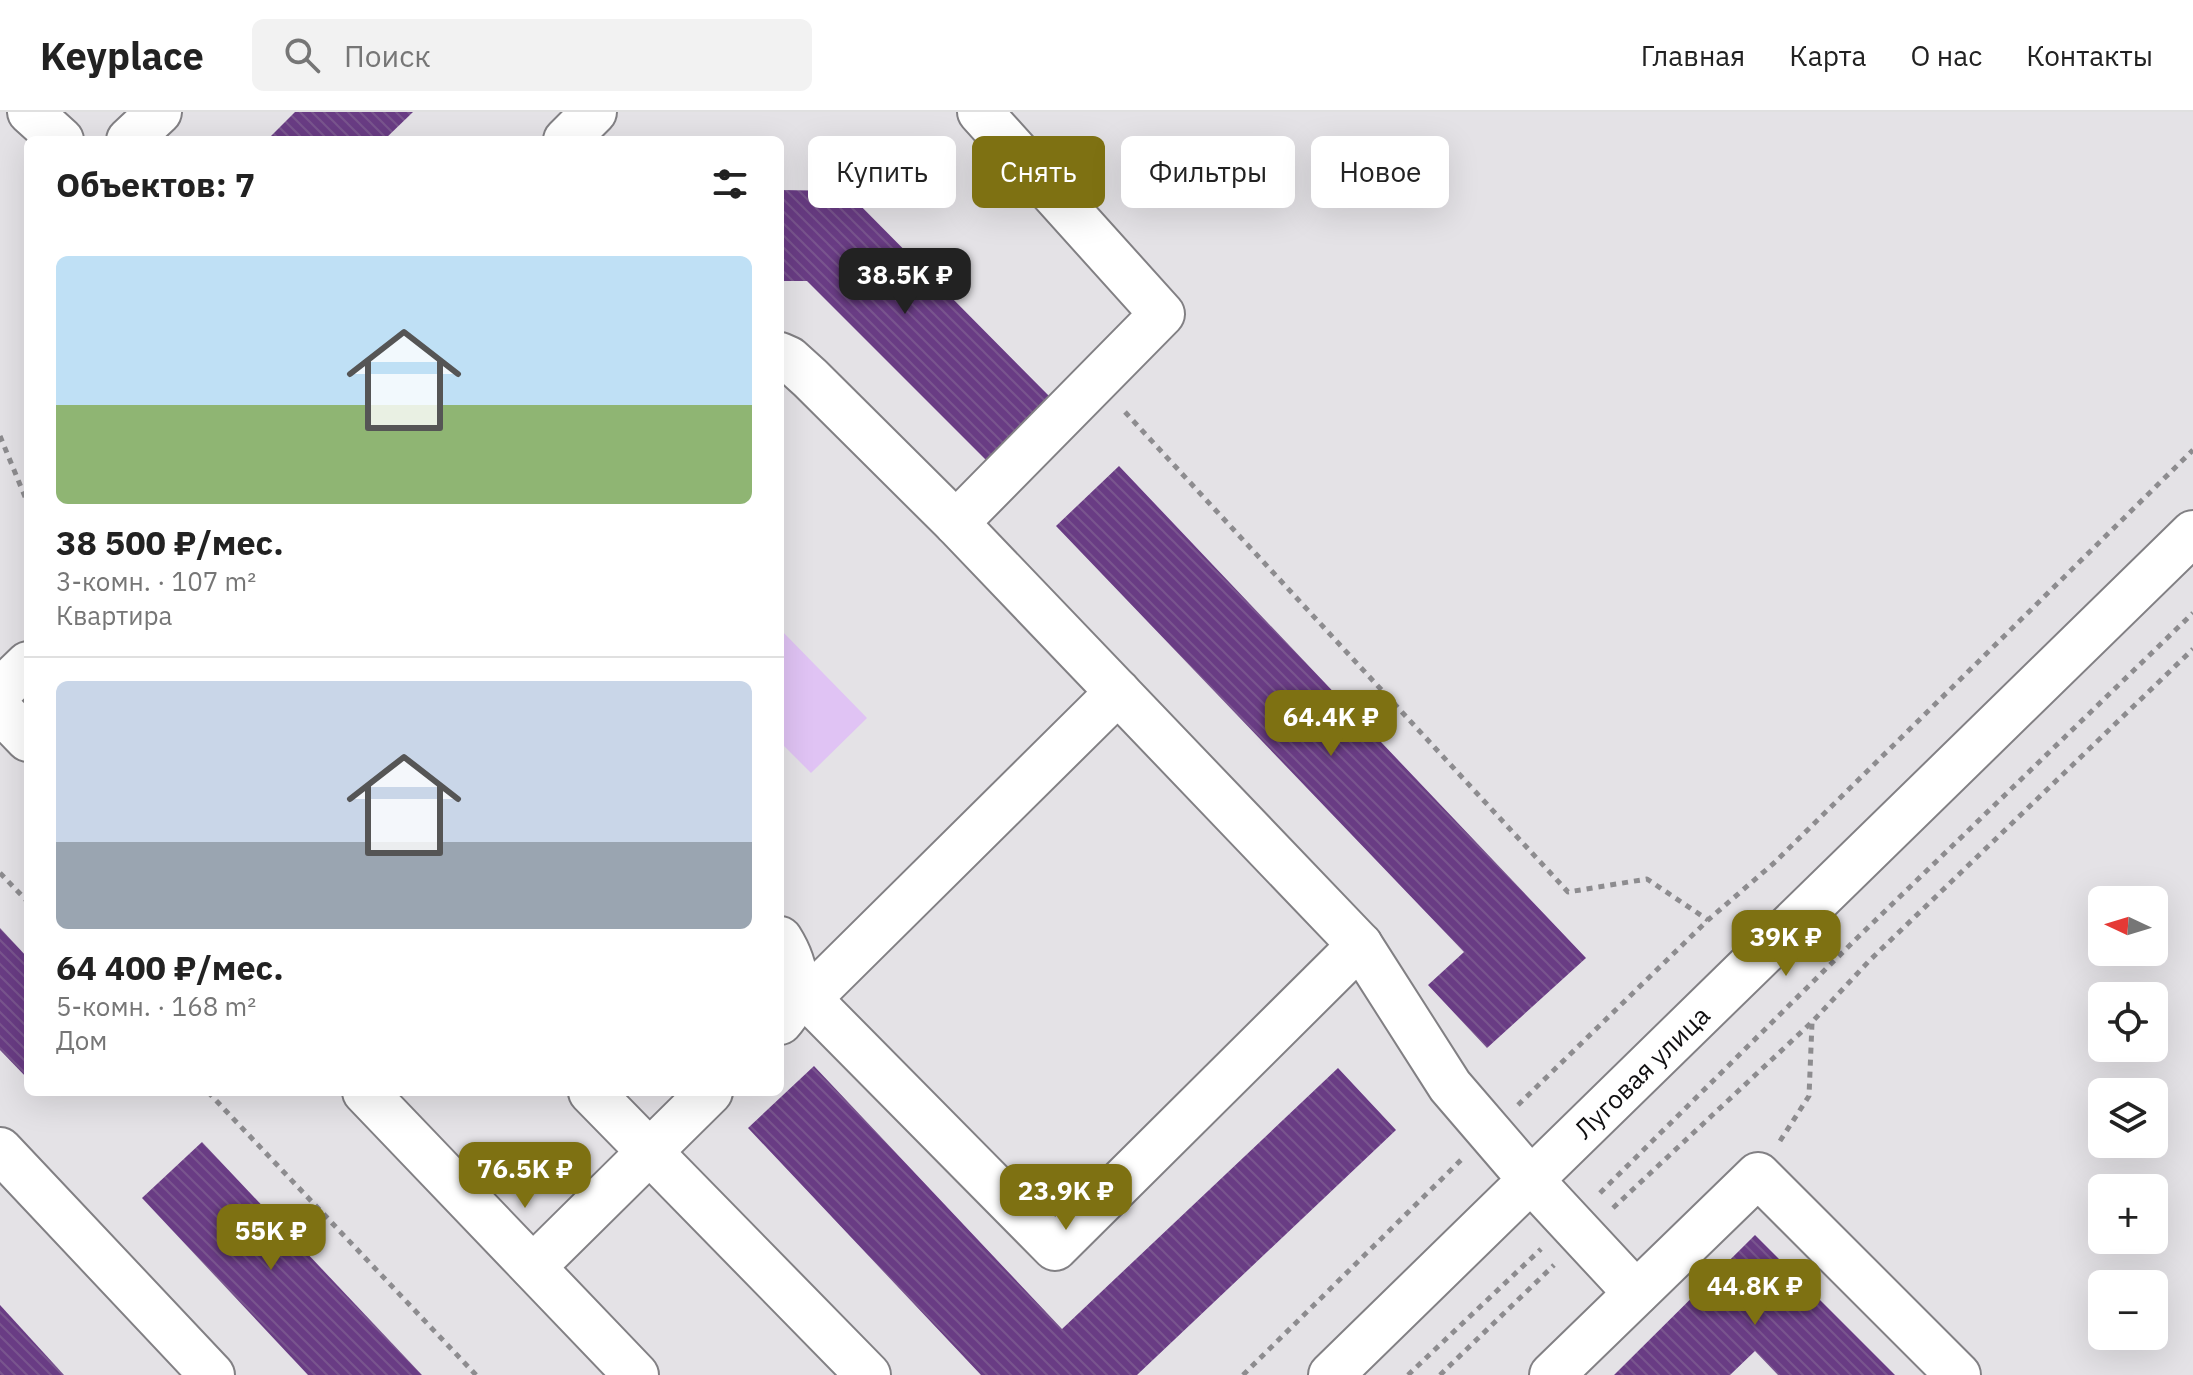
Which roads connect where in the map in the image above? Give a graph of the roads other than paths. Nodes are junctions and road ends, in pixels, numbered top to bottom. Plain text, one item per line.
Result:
1 (30, 112) edge
2 (159, 112) edge
3 (594, 112) edge
4 (980, 112) edge
5 (57, 136) edge
6 (133, 136) edge
7 (570, 136) edge
8 (784, 357) edge
9 (956, 523) junction
10 (2193, 533) edge
11 (24, 668) edge
12 (0, 691) edge
13 (1118, 692) junction
14 (0, 710) edge
15 (24, 735) edge
16 (1360, 945) junction
17 (784, 948) edge
18 (794, 1002) edge
19 (369, 1096) edge
20 (595, 1096) edge
21 (706, 1096) edge
22 (0, 1150) edge
23 (649, 1151) junction
24 (1530, 1179) junction
25 (533, 1267) junction
26 (1636, 1293) junction
27 (212, 1375) edge
28 (636, 1375) edge
29 (868, 1375) edge
30 (1331, 1375) edge
31 (1552, 1375) edge
32 (1958, 1375) edge

1 - 5 street
2 - 6 street
3 - 7 street
4 - 9 street
8 - 9 street
9 - 13 street
10 - 24 street, Луговая улица
11 - 12 street
13 - 16 street
13 - 18 street
14 - 15 street
16 - 18 street
16 - 24 street
17 - 18 street
19 - 25 street
20 - 23 street
21 - 23 street
22 - 27 street
23 - 25 street
23 - 29 street
24 - 26 street
24 - 30 street, Луговая улица
25 - 28 street
26 - 31 street
26 - 32 street

